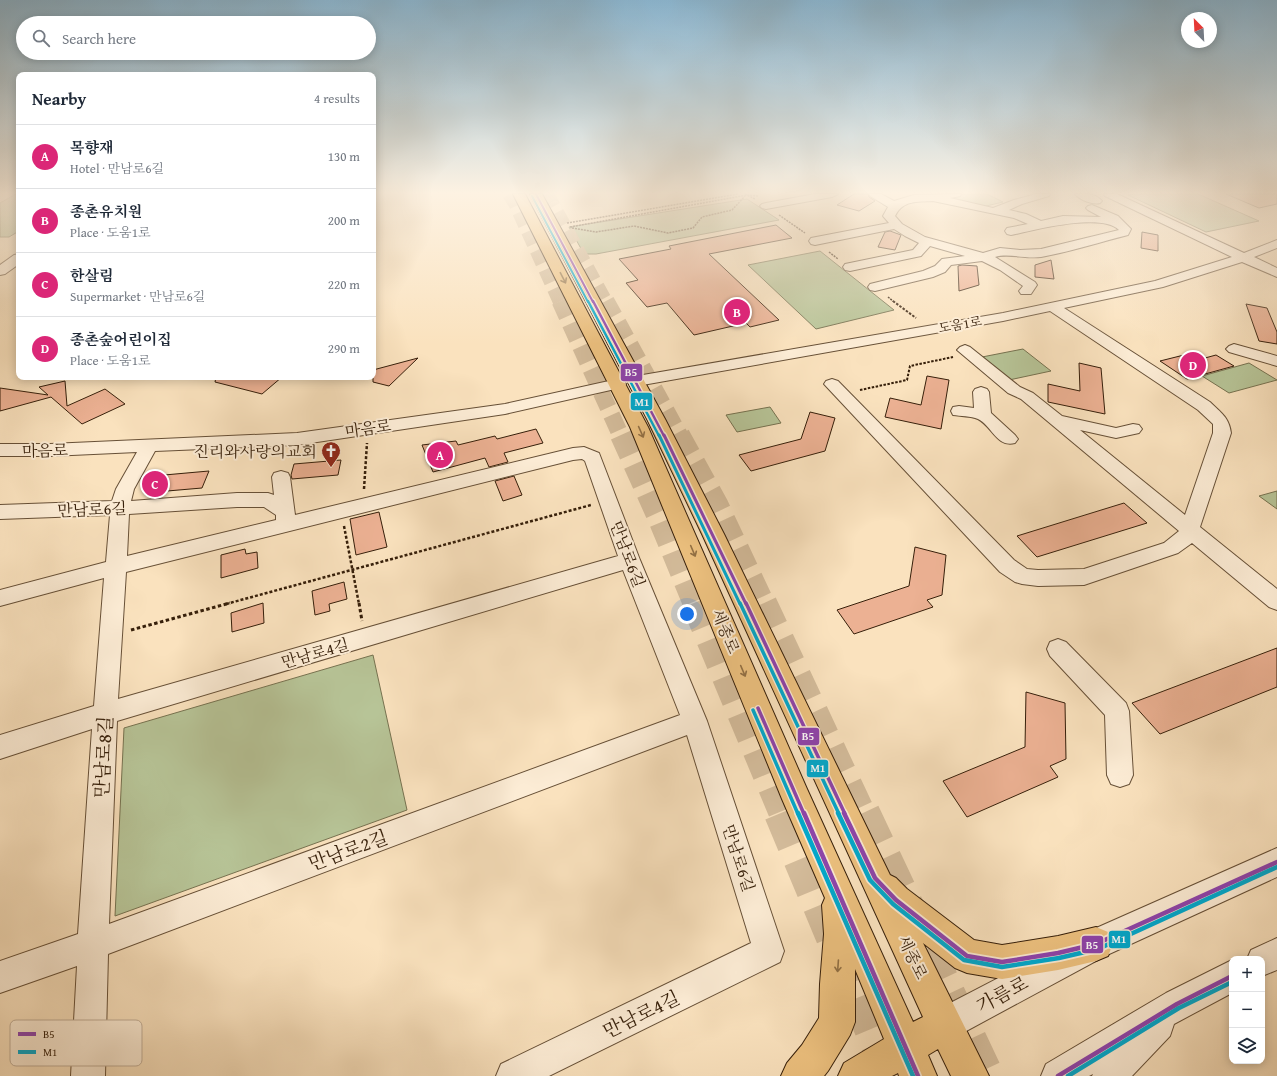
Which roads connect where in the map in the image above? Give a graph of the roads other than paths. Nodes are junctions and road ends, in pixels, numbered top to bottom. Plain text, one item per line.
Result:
1 (548, 244) edge
2 (560, 244) edge
3 (925, 244) edge
4 (940, 244) edge
5 (1075, 244) edge
6 (1217, 244) edge
7 (1277, 244) edge
8 (983, 256) junction
9 (1244, 257) junction
10 (16, 260) edge
11 (850, 268) road end
12 (0, 271) edge
13 (1277, 273) edge
14 (875, 287) road end
15 (1026, 291) dead end
16 (1051, 306) junction
17 (1234, 349) dead end
18 (967, 352) road end
19 (1277, 361) edge
20 (627, 382) junction
21 (837, 389) road end
22 (981, 392) dead end
23 (959, 411) dead end
24 (983, 415) junction
25 (1057, 420) junction
26 (1133, 429) dead end
27 (1009, 439) dead end
28 (150, 445) junction
29 (0, 450) edge
30 (281, 477) dead end
31 (120, 508) junction
32 (0, 512) edge
33 (285, 519) junction
34 (1190, 529) junction
35 (630, 560) junction
36 (115, 567) junction
37 (0, 598) edge
38 (1277, 601) edge
39 (1058, 649) dead end
40 (105, 714) junction
41 (695, 720) junction
42 (0, 747) edge
43 (1120, 775) dead end
44 (1277, 862) edge
45 (875, 878) junction
46 (836, 886) junction
47 (1096, 944) junction
48 (92, 945) junction
49 (769, 951) joint
50 (1277, 953) edge
51 (1265, 959) edge
52 (0, 977) edge
53 (1229, 978) edge
54 (1178, 1004) junction
55 (90, 1020) edge
56 (945, 1024) junction
57 (912, 1062) edge
58 (88, 1066) edge
59 (88, 1076) edge
60 (513, 1076) edge
61 (800, 1076) edge
62 (857, 1076) edge
63 (970, 1076) edge
64 (1058, 1076) edge
65 (1109, 1076) edge

1 -> 20 main road, 세종로
2 - 20 main road, 세종로
3 - 11 street
4 - 8 street
5 - 8 street
6 - 9 street
7 - 9 street, 도움1로
8 - 14 street
8 - 15 street
9 - 13 street
9 - 16 street, 도움1로
10 - 12 street
16 - 20 street, 도움1로
16 - 34 street
17 - 19 street
18 - 25 street
20 - 28 street, 마음로
20 - 45 main road, 세종로
20 -> 46 main road, 세종로
21 - 34 street
22 - 24 street
23 - 24 street
24 - 27 street
25 - 26 street
25 - 34 street
28 - 29 street, 마음로
28 - 31 street, 만남로8길
30 - 33 street
31 - 32 street, 만남로6길
31 - 33 street, 만남로6길
31 - 36 street, 만남로8길
33 - 35 street, 만남로6길
33 - 36 street, 만남로6길
34 - 38 street
35 - 40 street, 만남로4길
35 - 41 street, 만남로6길
36 - 37 street, 만남로6길
36 - 40 street, 만남로8길
39 - 43 street
40 - 42 street, 만남로4길
40 - 48 street, 만남로8길
41 - 48 street, 만남로2길
41 - 49 street, 만남로6길
44 - 47 street, 가름로
45 - 47 main road
45 - 56 main road, 세종로
46 - 57 main road, 세종로
46 -> 61 main road
47 - 56 street, 가름로
48 - 52 street, 만남로2길
48 - 55 street, 만남로8길
49 - 60 street, 만남로4길
50 - 51 street
53 - 54 street
54 - 64 street
54 - 65 street
56 - 57 main road
56 - 63 main road, 세종로
57 - 62 main road
58 - 59 street, 만남로8길

